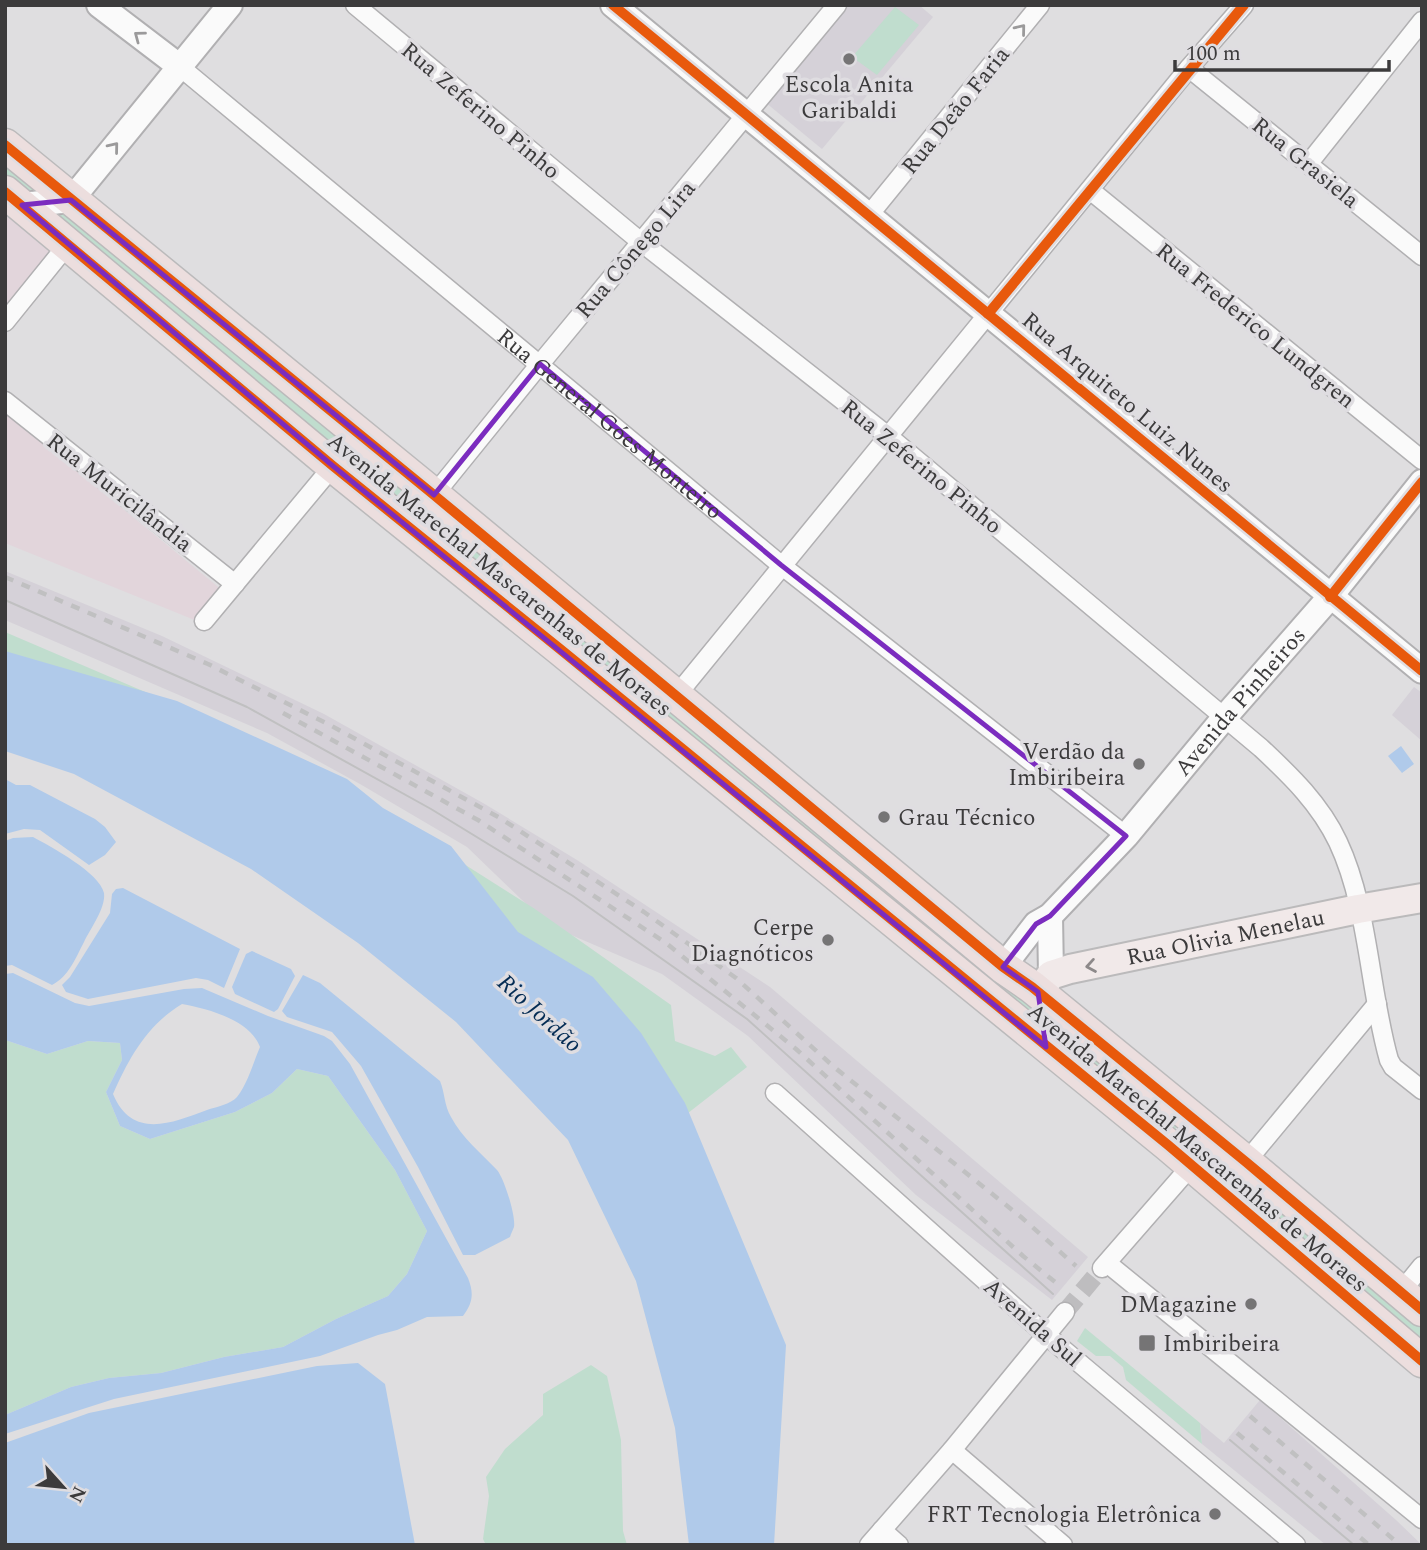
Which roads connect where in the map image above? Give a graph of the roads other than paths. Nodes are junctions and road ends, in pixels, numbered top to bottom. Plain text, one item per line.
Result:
1 (99, 5) edge
2 (230, 5) edge
3 (355, 5) edge
4 (837, 5) edge
5 (1040, 5) edge
6 (1244, 5) edge
7 (620, 8) edge
8 (1422, 21) edge
9 (179, 66) junction
10 (1189, 68) junction
11 (747, 114) junction
12 (5, 145) edge
13 (1308, 163) junction
14 (1090, 190) junction
15 (14, 199) edge
16 (71, 201) junction
17 (869, 215) junction
18 (640, 242) junction
19 (68, 244) junction
20 (1420, 252) edge
21 (988, 314) junction
22 (5, 322) edge
23 (540, 364) junction
24 (5, 401) edge
25 (888, 436) junction
26 (1422, 460) edge
27 (333, 467) junction
28 (1422, 482) edge
29 (434, 495) junction
30 (782, 565) junction
31 (235, 584) junction
32 (1330, 597) junction
33 (204, 621) dead end
34 (1422, 671) edge
35 (676, 696) junction
36 (1223, 718) junction
37 (1126, 836) junction
38 (1422, 898) edge
39 (1358, 909) junction
40 (1050, 916) junction
41 (1003, 967) junction
42 (1044, 983) junction
43 (1377, 1004) junction
44 (1046, 1047) junction
45 (1422, 1090) edge
46 (775, 1093) dead end
47 (1202, 1126) junction
48 (1246, 1162) junction
49 (1191, 1166) junction
50 (1422, 1266) edge
51 (1411, 1302) edge
52 (1065, 1312) tunnel mouth
53 (1046, 1335) junction
54 (1422, 1361) edge
55 (952, 1450) junction
56 (1422, 1519) edge
57 (882, 1530) junction
58 (869, 1545) edge
59 (899, 1545) edge
60 (1063, 1545) edge
61 (1296, 1545) edge

9 -> 1 main road, Rua General Góes Monteiro
2 - 9 main road
3 - 18 street, Rua Zeferino Pinho
4 - 11 street, Rua Cônego Lira
17 -> 5 street, Rua Deão Faria
6 - 10 street
7 - 11 main road, Rua Arquiteto Luiz Nunes
8 - 13 street
16 -> 9 main road
9 - 23 street, Rua General Góes Monteiro
10 - 13 street, Rua Grasiela
10 - 14 street
11 - 17 main road, Rua Arquiteto Luiz Nunes
11 - 18 street, Rua Cônego Lira
12 - 16 highway, Avenida Marechal Mascarenhas de Moraes
13 - 20 street, Rua Grasiela
14 - 21 street
14 - 26 street, Rua Frederico Lundgren
15 - 16 main road
15 - 19 highway, Avenida Marechal Mascarenhas de Moraes
16 - 29 highway, Avenida Marechal Mascarenhas de Moraes
17 - 21 main road, Rua Arquiteto Luiz Nunes
18 - 23 street, Rua Cônego Lira
18 - 25 street, Rua Zeferino Pinho
19 - 22 street
19 - 27 highway, Avenida Marechal Mascarenhas de Moraes
21 - 25 street
21 - 32 main road, Rua Arquiteto Luiz Nunes
23 - 29 street, Rua Cônego Lira
23 - 30 street, Rua General Góes Monteiro
24 - 31 street, Rua Muricilândia
25 - 30 street
25 - 36 street, Rua Zeferino Pinho
27 - 31 street
27 - 44 highway, Avenida Marechal Mascarenhas de Moraes
28 - 32 main road, Avenida Pinheiros
29 - 35 highway, Avenida Marechal Mascarenhas de Moraes
30 - 35 street
30 - 37 street, Rua General Góes Monteiro
31 - 33 street
32 - 34 main road, Rua Arquiteto Luiz Nunes
32 - 36 main road, Avenida Pinheiros
35 - 41 highway, Avenida Marechal Mascarenhas de Moraes
36 - 37 main road, Avenida Pinheiros
36 - 39 street, Rua Zeferino Pinho
37 - 40 main road, Avenida Pinheiros
38 - 39 main road, Rua Olivia Menelau
39 -> 42 main road, Rua Olivia Menelau
39 - 43 street, Rua Zeferino Pinho
40 - 41 main road, Avenida Pinheiros
40 - 42 main road
41 - 42 highway, Avenida Marechal Mascarenhas de Moraes
42 - 44 highway
42 - 47 highway, Avenida Marechal Mascarenhas de Moraes
43 - 45 street, Rua Zeferino Pinho
43 - 48 street
44 - 49 highway, Avenida Marechal Mascarenhas de Moraes
46 - 53 street, Avenida Sul
47 - 48 highway, Avenida Marechal Mascarenhas de Moraes
47 - 49 street
48 - 51 highway, Avenida Marechal Mascarenhas de Moraes
49 - 54 highway, Avenida Marechal Mascarenhas de Moraes
49 - 56 street
50 - 51 street
52 - 53 street
53 - 55 street
53 - 61 street, Avenida Sul
55 - 57 street
55 - 60 street
57 - 58 street
57 - 59 street

